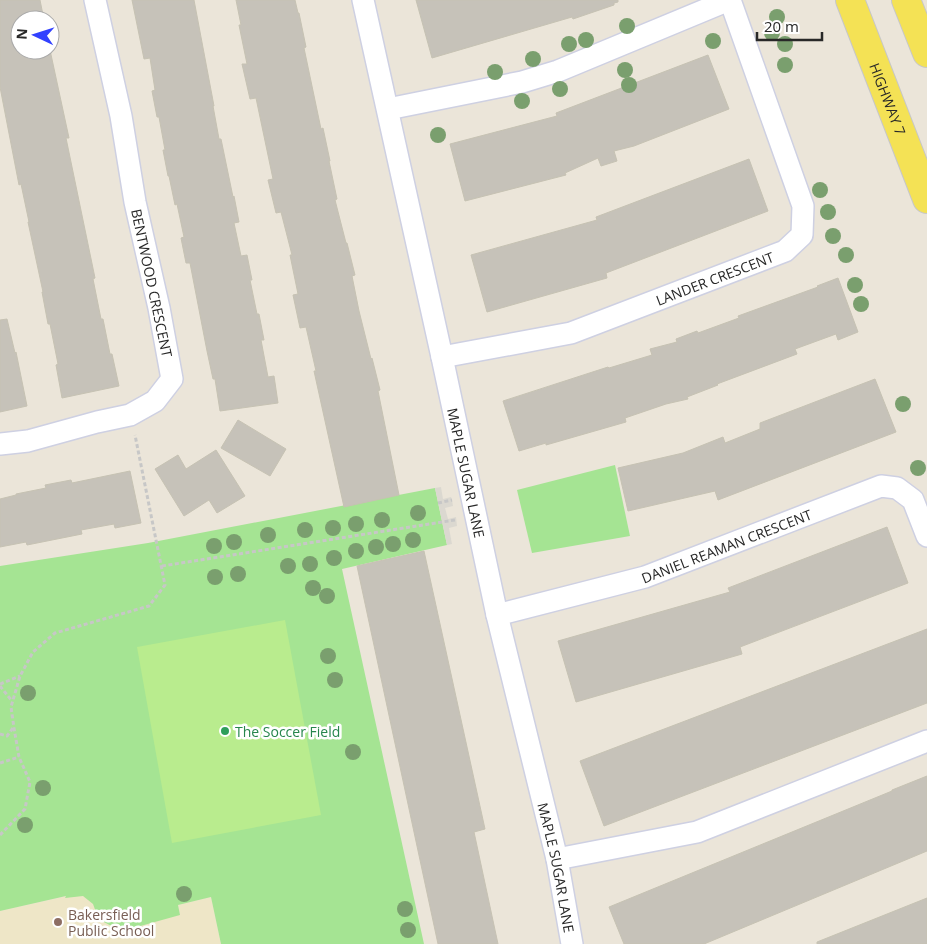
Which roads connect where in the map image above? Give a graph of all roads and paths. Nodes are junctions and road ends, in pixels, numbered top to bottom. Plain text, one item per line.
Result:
1 (95, 0) edge
2 (363, 0) edge
3 (730, 0) edge
4 (850, 0) edge
5 (906, 0) edge
6 (927, 53) edge
7 (388, 108) junction
8 (927, 199) edge
9 (442, 357) junction
10 (130, 415) junction
11 (0, 444) edge
12 (452, 500) dead end
13 (438, 503) dead end
14 (456, 520) dead end
15 (927, 536) edge
16 (162, 566) junction
17 (497, 615) junction
18 (20, 676) junction
19 (0, 685) edge
20 (13, 702) junction
21 (14, 728) junction
22 (0, 734) edge
23 (927, 741) edge
24 (19, 756) junction
25 (0, 763) edge
26 (0, 835) edge
27 (557, 859) junction
28 (572, 944) edge

1 - 10 street, BENTWOOD CRESCENT
2 - 7 street, MAPLE SUGAR LANE
3 - 7 street, LANDER CRESCENT
3 - 9 street, LANDER CRESCENT
4 - 8 main road, HIGHWAY 7
5 - 6 main road
7 - 9 street, MAPLE SUGAR LANE
9 - 17 street, MAPLE SUGAR LANE
10 - 11 street, BENTWOOD CRESCENT
10 - 16 path
12 - 13 path
14 - 16 path
15 - 17 street, DANIEL REAMAN CRESCENT
16 - 18 path
17 - 27 street, MAPLE SUGAR LANE
18 - 19 path
18 - 20 path
19 - 20 path
20 - 21 path
21 - 22 path
21 - 24 path
23 - 27 street
24 - 25 path
24 - 26 path
27 - 28 street, MAPLE SUGAR LANE

